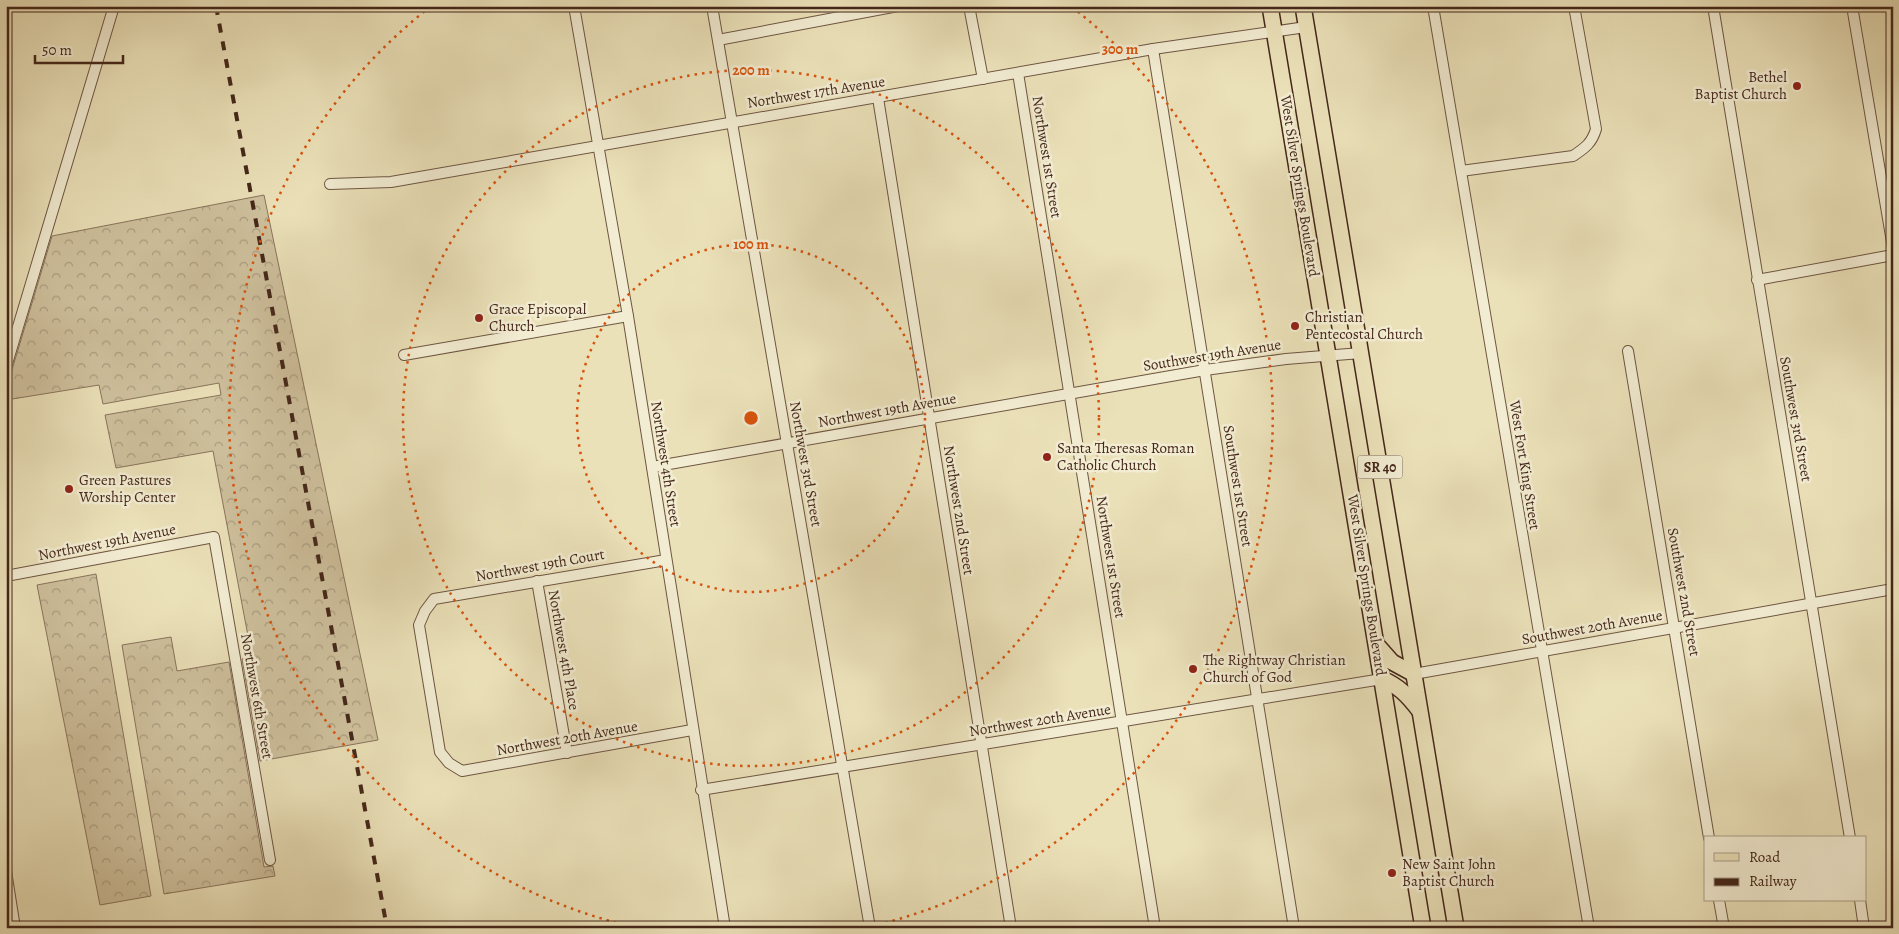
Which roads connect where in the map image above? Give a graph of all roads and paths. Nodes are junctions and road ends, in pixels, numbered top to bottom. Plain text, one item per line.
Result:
1 (114, 6) edge
2 (574, 6) edge
3 (712, 6) edge
4 (898, 6) edge
5 (969, 6) edge
6 (1270, 6) edge
7 (1302, 6) edge
8 (1433, 6) edge
9 (1574, 6) edge
10 (1713, 6) edge
11 (1852, 6) edge
12 (1306, 26) junction
13 (1274, 31) junction
14 (718, 40) junction
15 (1153, 49) junction
16 (1018, 73) junction
17 (982, 79) junction
18 (878, 98) junction
19 (732, 122) junction
20 (598, 144) junction
21 (1461, 171) junction
22 (330, 184) dead end
23 (1893, 248) edge
24 (1893, 255) edge
25 (1757, 280) junction
26 (628, 316) junction
27 (1628, 351) dead end
28 (1361, 353) junction
29 (404, 355) dead end
30 (1329, 357) junction
31 (6, 367) edge
32 (1205, 370) junction
33 (1069, 394) junction
34 (929, 418) junction
35 (786, 442) junction
36 (652, 467) junction
37 (214, 537) joint
38 (666, 560) junction
39 (6, 576) edge
40 (537, 581) junction
41 (1893, 589) edge
42 (1813, 603) junction
43 (1675, 627) junction
44 (1376, 644) junction
45 (1541, 651) junction
46 (1414, 674) junction
47 (1382, 679) junction
48 (1258, 700) junction
49 (1420, 712) junction
50 (1122, 722) junction
51 (692, 730) junction
52 (982, 744) junction
53 (567, 753) junction
54 (449, 763) joint
55 (842, 767) junction
56 (701, 790) junction
57 (1709, 836) edge
58 (1850, 836) edge
59 (270, 860) dead end
60 (6, 871) edge
61 (1720, 902) edge
62 (1860, 902) edge
63 (1419, 904) junction
64 (16, 928) edge
65 (725, 928) edge
66 (870, 928) edge
67 (1011, 928) edge
68 (1155, 928) edge
69 (1294, 928) edge
70 (1423, 928) edge
71 (1432, 928) edge
72 (1456, 928) edge
73 (1589, 928) edge
74 (1724, 928) edge
75 (1864, 928) edge

1 - 31 street
2 - 20 street, Northwest 4th Street
3 - 14 street, Northwest 3rd Street
4 - 14 street
5 - 17 street
6 - 13 main road, West Silver Springs Boulevard / SR 40
7 - 12 main road, West Silver Springs Boulevard / SR 40
8 - 21 street, West Fort King Street
9 - 21 street
10 - 25 street, Southwest 3rd Street
11 - 23 street
12 - 13 street, Northwest 17th Avenue
12 - 28 main road, West Silver Springs Boulevard / SR 40
13 - 15 street, Northwest 17th Avenue
13 - 30 main road, West Silver Springs Boulevard / SR 40
14 - 19 street, Northwest 3rd Street
15 - 16 street, Northwest 17th Avenue
15 - 32 street, Southwest 1st Street
16 - 17 street, Northwest 17th Avenue
16 - 33 street, Northwest 1st Street
17 - 18 street, Northwest 17th Avenue
18 - 19 street, Northwest 17th Avenue
18 - 34 street, Northwest 2nd Street
19 - 20 street, Northwest 17th Avenue
19 - 35 street, Northwest 3rd Street
20 - 22 street, Northwest 17th Avenue
20 - 26 street, Northwest 4th Street
21 - 45 street, West Fort King Street
24 - 25 street
25 - 42 street, Southwest 3rd Street
26 - 29 street
26 - 36 street, Northwest 4th Street
27 - 43 street, Southwest 2nd Street
28 - 30 street, Southwest 19th Avenue
28 - 46 main road, West Silver Springs Boulevard / SR 40
30 - 32 street, Southwest 19th Avenue
30 - 44 main road, West Silver Springs Boulevard / SR 40
32 - 33 street, Southwest 19th Avenue
32 - 48 street, Southwest 1st Street
33 - 34 street, Northwest 19th Avenue
33 - 50 street, Northwest 1st Street
34 - 35 street, Northwest 19th Avenue
34 - 52 street, Northwest 2nd Street
35 - 36 street, Northwest 19th Avenue
35 - 55 street, Northwest 3rd Street
36 - 38 street, Northwest 4th Street
37 - 39 street, Northwest 19th Avenue
37 - 59 street, Northwest 6th Street
38 - 40 street, Northwest 19th Court
38 - 51 street, Northwest 4th Street
40 - 53 street, Northwest 4th Place
40 - 54 street, Northwest 19th Court
41 - 42 street, Southwest 20th Avenue
42 - 43 street, Southwest 20th Avenue
42 - 58 street, Southwest 3rd Street
43 - 45 street, Southwest 20th Avenue
43 - 57 street, Southwest 2nd Street
44 - 46 main road
44 - 47 main road, West Silver Springs Boulevard / SR 40
45 - 46 street, Southwest 20th Avenue
45 - 73 street, West Fort King Street
46 - 49 main road, West Silver Springs Boulevard / SR 40
47 - 48 street, Northwest 20th Avenue
47 - 49 main road
47 - 63 main road, West Silver Springs Boulevard / SR 40
48 - 50 street, Northwest 20th Avenue
48 - 69 street, Southwest 1st Street
49 - 72 main road, West Silver Springs Boulevard / SR 40
50 - 52 street, Northwest 20th Avenue
50 - 68 street, Northwest 1st Street
51 - 53 street, Northwest 20th Avenue
51 - 56 street, Northwest 4th Street
52 - 55 street, Northwest 20th Avenue
52 - 67 street, Northwest 2nd Street
53 - 54 street, Northwest 20th Avenue
55 - 56 street, Northwest 20th Avenue
55 - 66 street, Northwest 3rd Street
56 - 65 street, Northwest 4th Street
60 - 64 street
61 - 74 street
62 - 75 street
63 - 70 main road, West Silver Springs Boulevard / SR 40
63 - 71 main road

